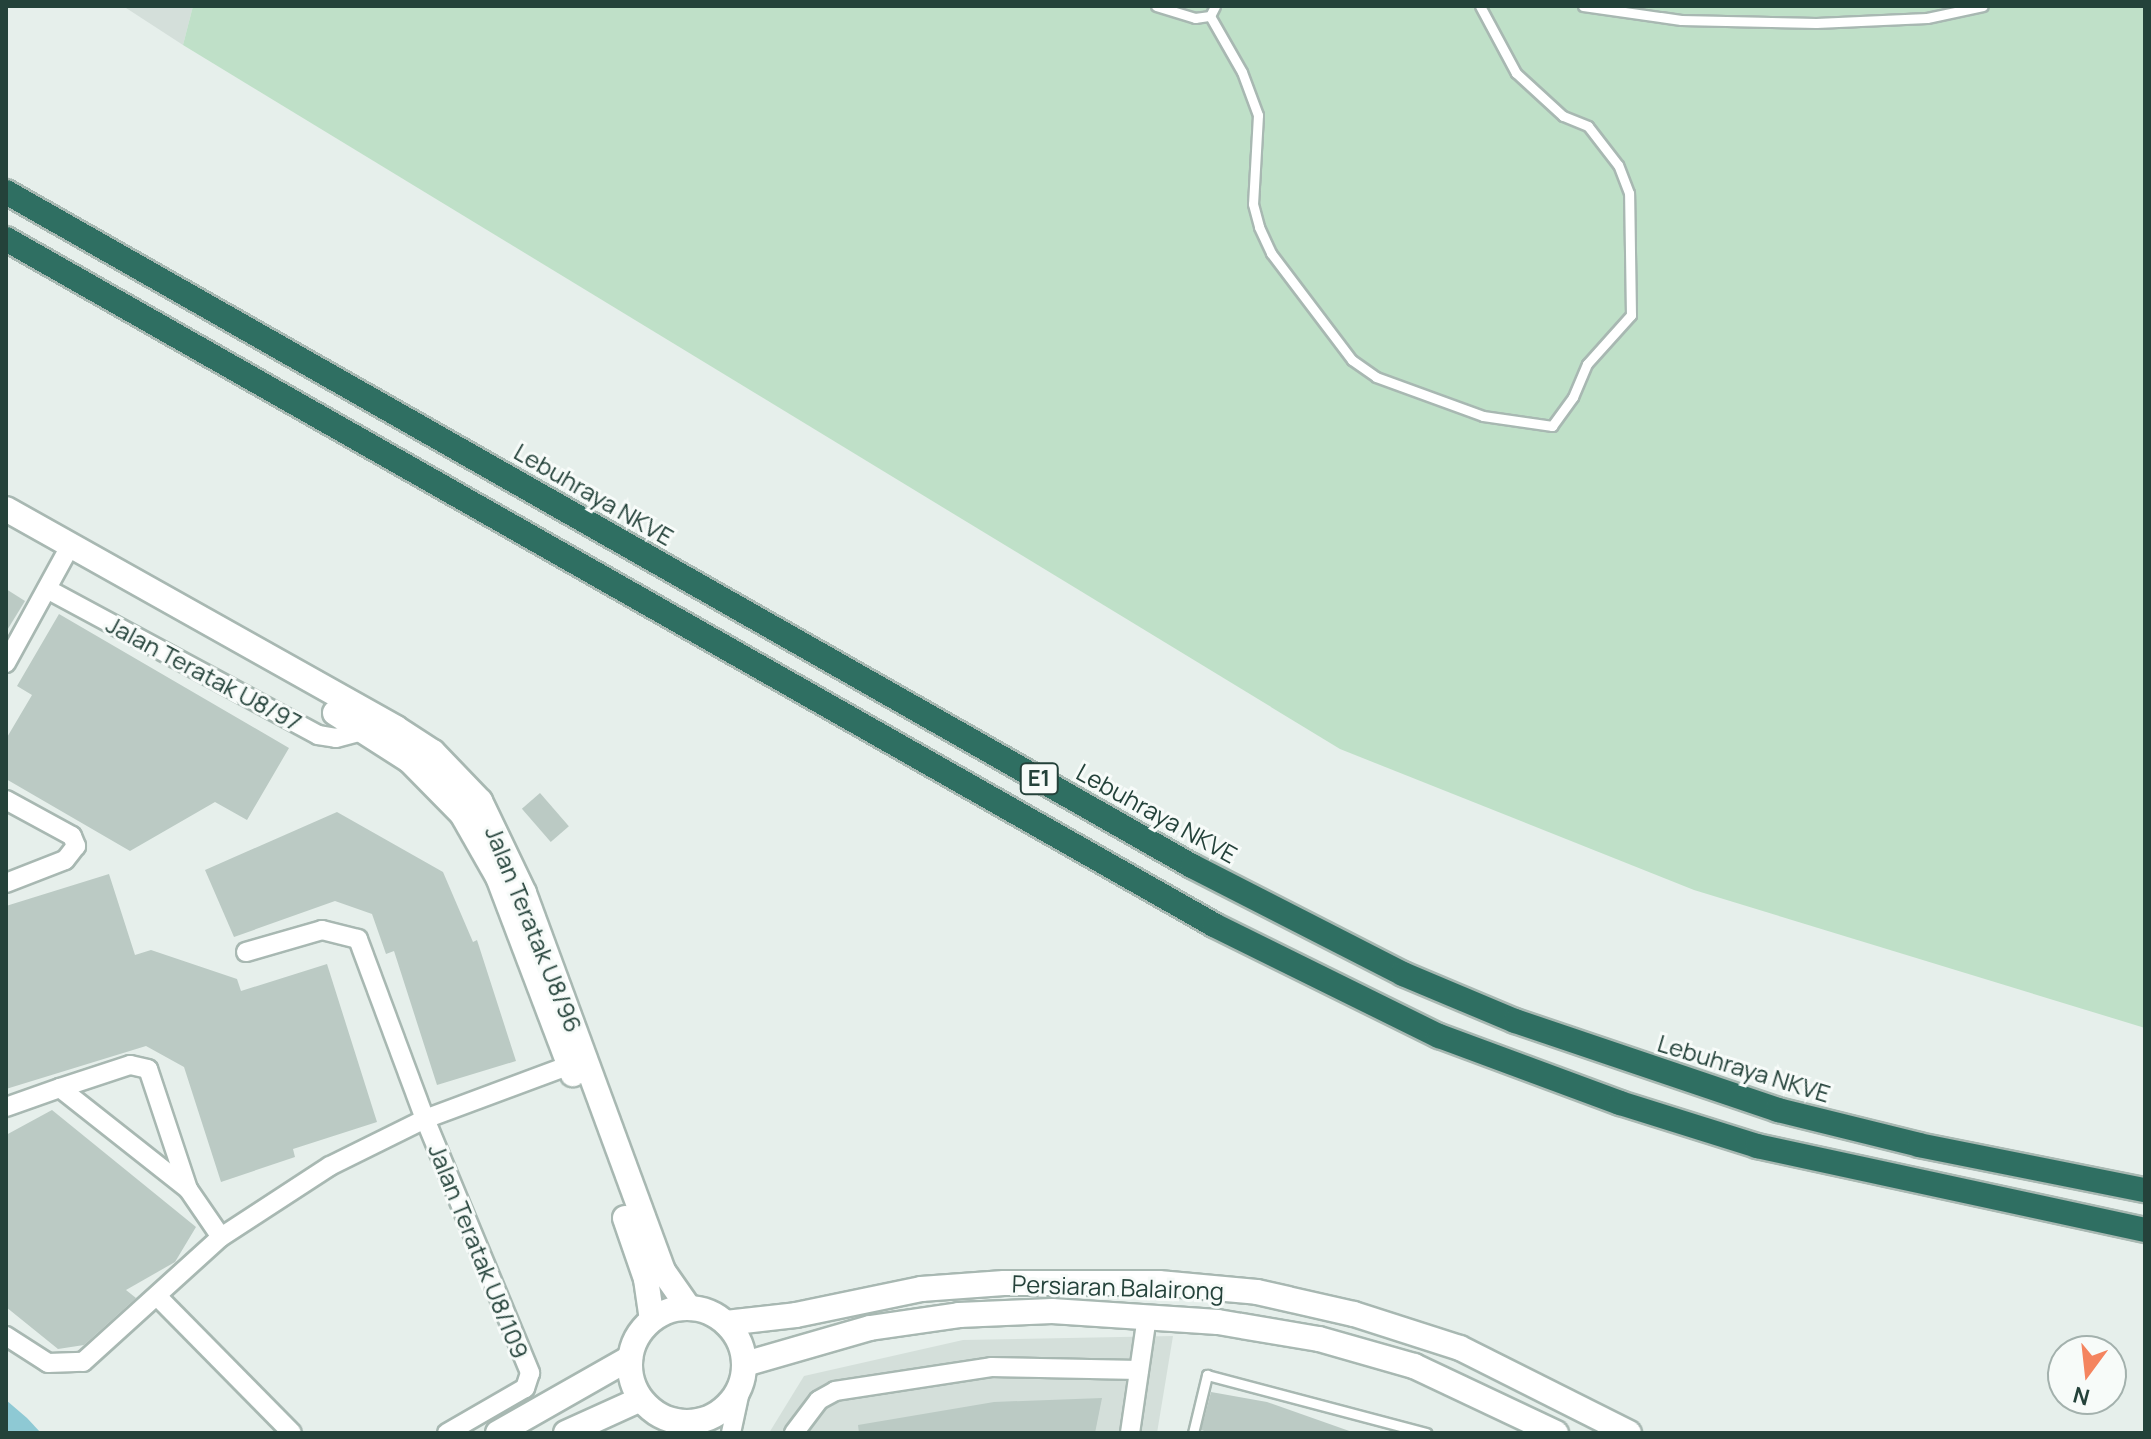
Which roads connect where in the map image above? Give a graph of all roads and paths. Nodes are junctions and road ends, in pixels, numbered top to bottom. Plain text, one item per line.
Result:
1 (1156, 6) edge
2 (1480, 6) edge
3 (1583, 6) edge
4 (1983, 6) edge
5 (1212, 11) edge
6 (6, 192) edge
7 (6, 239) edge
8 (6, 509) edge
9 (6, 527) edge
10 (67, 553) junction
11 (47, 589) junction
12 (6, 663) edge
13 (365, 730) junction
14 (6, 800) edge
15 (6, 883) edge
16 (246, 952) dead end
17 (577, 1062) junction
18 (60, 1088) junction
19 (6, 1107) edge
20 (425, 1119) junction
21 (188, 1189) junction
22 (2145, 1190) edge
23 (2145, 1230) edge
24 (221, 1237) junction
25 (157, 1296) junction
26 (689, 1308) junction
27 (1147, 1316) junction
28 (652, 1320) junction
29 (726, 1323) junction
30 (6, 1336) edge
31 (630, 1358) junction
32 (1139, 1370) junction
33 (744, 1373) junction
34 (641, 1399) junction
35 (670, 1420) junction
36 (1530, 1427) edge
37 (292, 1433) edge
38 (447, 1433) edge
39 (498, 1433) edge
40 (566, 1433) edge
41 (692, 1433) edge
42 (731, 1433) edge
43 (794, 1433) edge
44 (1130, 1433) edge
45 (1193, 1433) edge
46 (1426, 1433) edge
47 (1556, 1433) edge
48 (1629, 1433) edge

1 - 5 lane
2 - 5 lane
3 - 4 lane
6 - 22 highway, Lebuhraya NKVE / E1
7 - 23 highway, E1
8 - 10 street, Jalan Teratak U8/96
9 - 10 street, Jalan Teratak U8/96
10 - 11 street
10 - 13 street, Jalan Teratak U8/96
10 - 17 street, Jalan Teratak U8/96
11 - 12 street
11 - 13 street, Jalan Teratak U8/97
13 - 17 street, Jalan Teratak U8/96
14 - 15 street
16 - 20 street, Jalan Teratak U8/109
17 - 20 street
17 - 26 street, Jalan Teratak U8/96
17 - 28 street, Jalan Teratak U8/96
18 - 19 street
18 - 21 street
18 - 21 street
20 - 24 street
20 - 38 street, Jalan Teratak U8/109
21 - 24 street
24 - 25 street
25 - 30 street
25 - 37 street
26 - 28 street
26 - 29 street
27 - 32 street
27 - 33 street, Persiaran Balairong
27 - 36 street, Persiaran Balairong
28 - 31 street
29 - 33 street
29 - 48 street, Persiaran Balairong
31 - 34 street
31 - 39 street
32 - 43 street
32 - 44 street
33 - 35 street
33 - 42 street
34 - 35 street
34 - 40 street
35 - 41 street
36 - 47 street, Persiaran Balairong
45 - 46 lane

